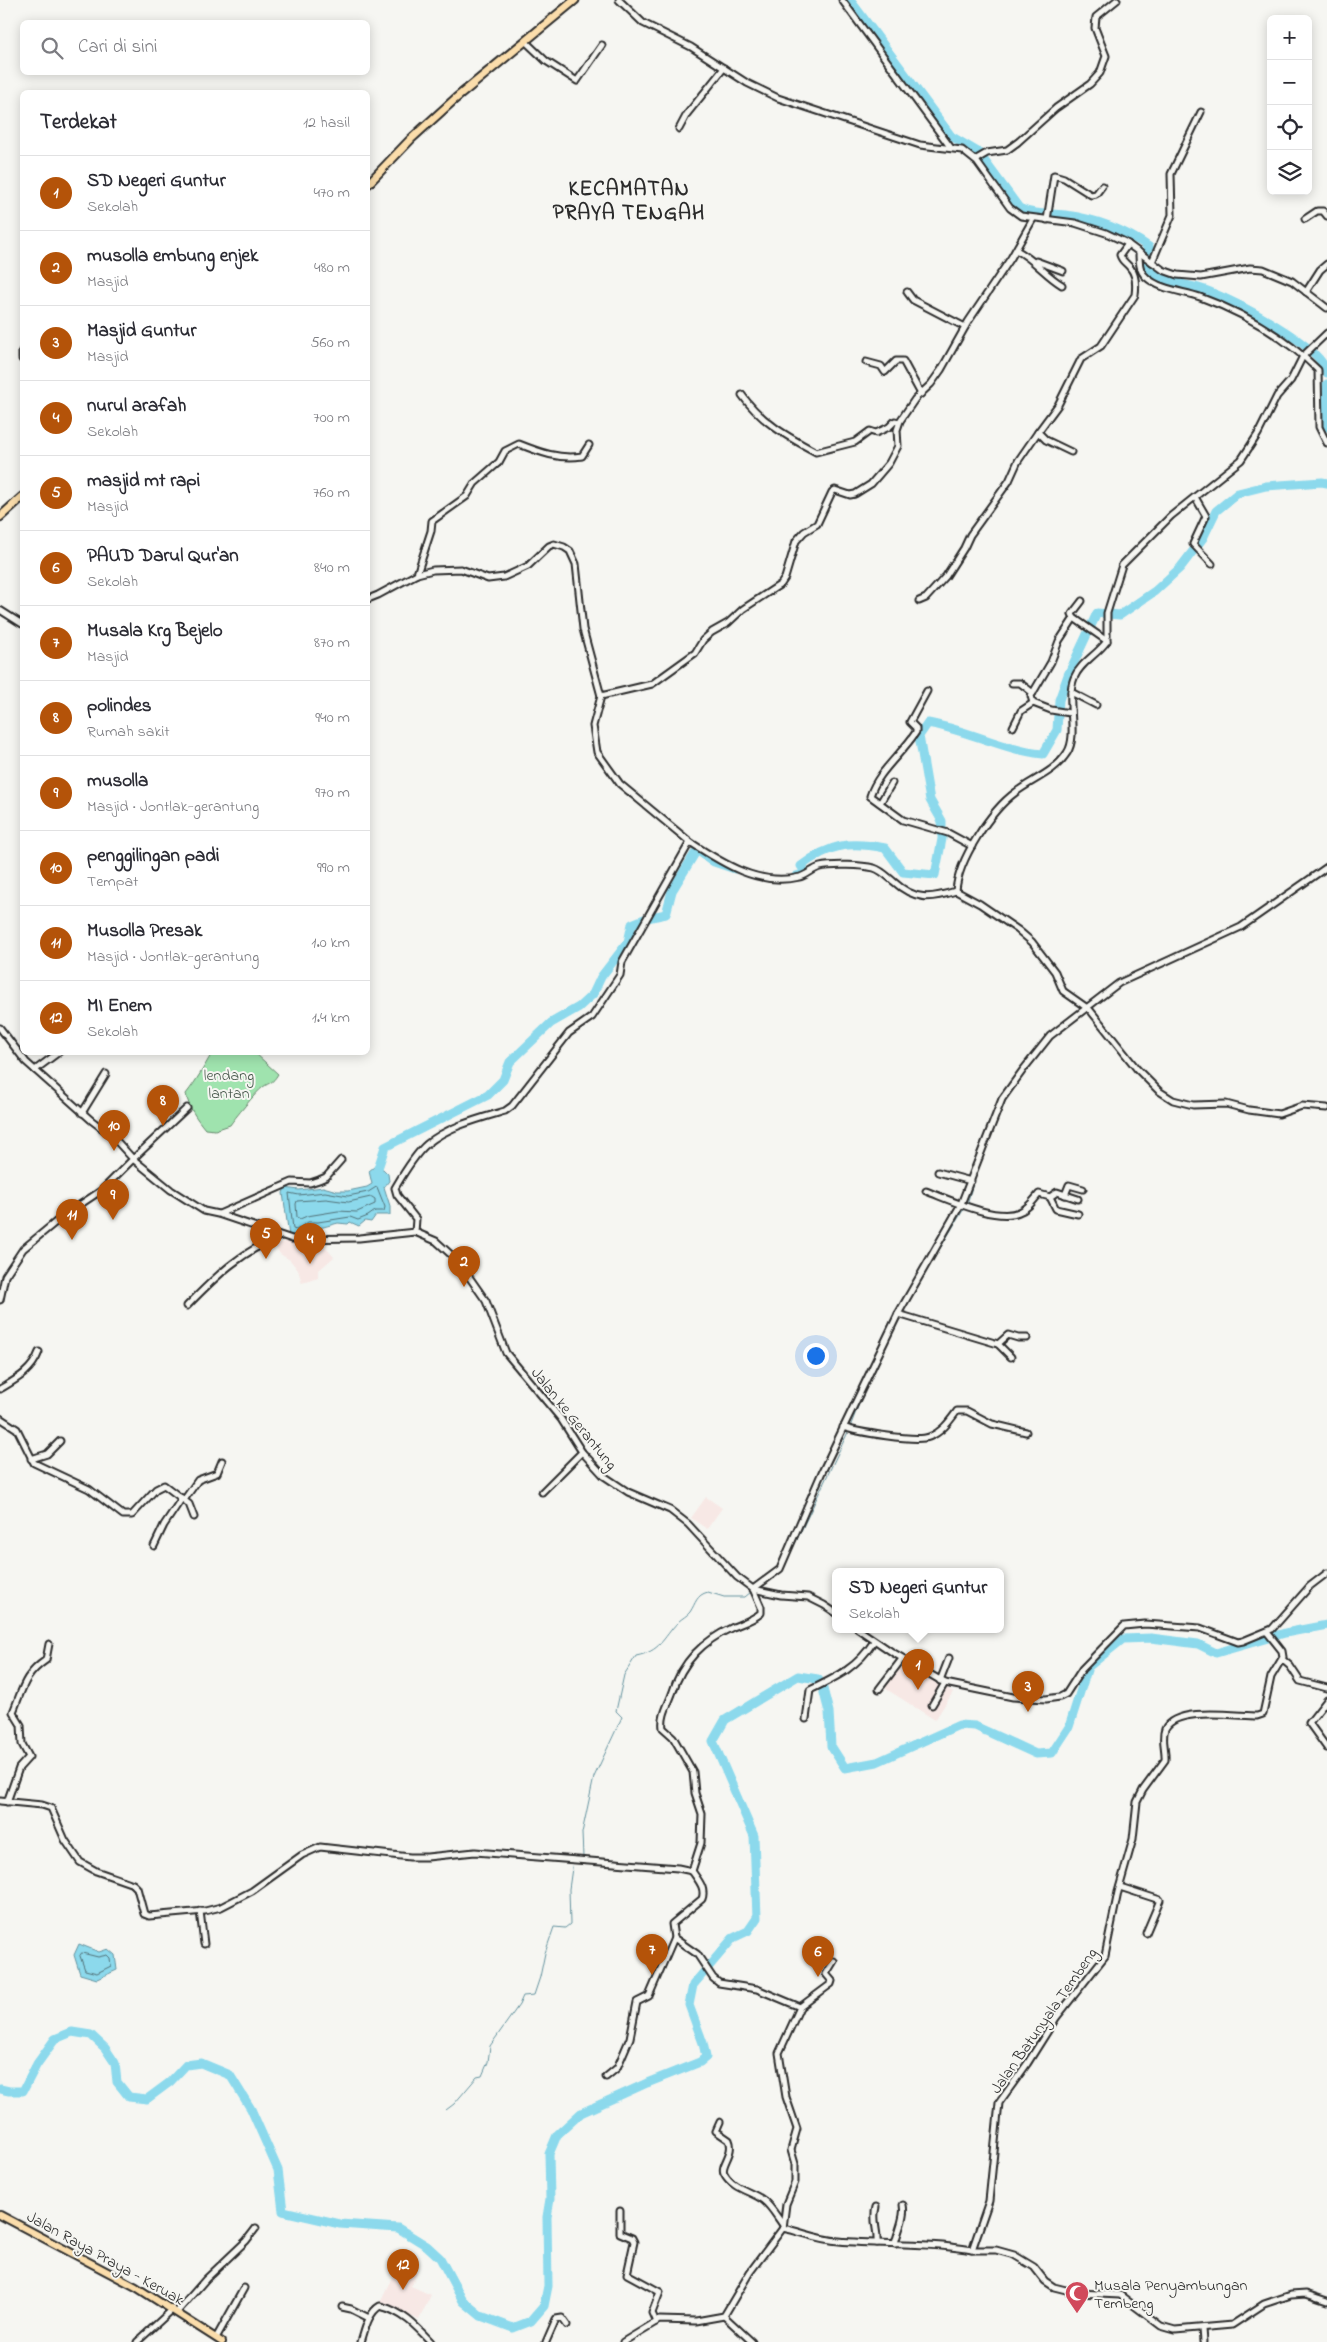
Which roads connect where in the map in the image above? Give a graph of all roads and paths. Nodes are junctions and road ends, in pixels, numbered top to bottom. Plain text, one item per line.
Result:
1 (575, 0) edge
2 (620, 0) edge
3 (842, 0) edge
4 (1117, 0) edge
5 (524, 40) junction
6 (602, 45) dead end
7 (721, 66) junction
8 (1202, 112) dead end
9 (679, 129) dead end
10 (951, 148) junction
11 (978, 158) junction
12 (370, 182) edge
13 (1102, 186) dead end
14 (1327, 216) edge
15 (1047, 217) junction
16 (1033, 219) junction
17 (1305, 219) dead end
18 (1128, 244) junction
19 (1016, 250) junction
20 (1139, 252) junction
21 (1033, 260) junction
22 (1149, 260) junction
23 (1327, 264) edge
24 (1063, 271) dead end
25 (1062, 286) dead end
26 (907, 292) dead end
27 (1306, 292) junction
28 (1327, 308) edge
29 (965, 328) junction
30 (1327, 333) edge
31 (1306, 352) junction
32 (866, 362) dead end
33 (921, 394) junction
34 (742, 395) dead end
35 (899, 422) junction
36 (1038, 432) junction
37 (1327, 443) edge
38 (589, 445) dead end
39 (1071, 452) dead end
40 (1194, 497) junction
41 (20, 499) edge
42 (0, 517) edge
43 (1212, 564) dead end
44 (417, 574) junction
45 (370, 598) edge
46 (919, 601) dead end
47 (1082, 601) dead end
48 (0, 610) edge
49 (1074, 618) junction
50 (20, 623) edge
51 (1107, 641) junction
52 (1012, 682) dead end
53 (926, 691) dead end
54 (1071, 692) junction
55 (1033, 693) junction
56 (602, 696) junction
57 (1033, 703) junction
58 (1096, 705) dead end
59 (1070, 713) junction
60 (1013, 727) dead end
61 (892, 784) dead end
62 (880, 803) junction
63 (690, 842) junction
64 (972, 846) junction
65 (1326, 871) edge
66 (956, 891) junction
67 (1088, 1008) junction
68 (0, 1028) edge
69 (20, 1054) edge
70 (21, 1055) edge
71 (55, 1055) edge
72 (35, 1070) junction
73 (106, 1074) dead end
74 (187, 1108) dead end
75 (1327, 1108) edge
76 (82, 1113) junction
77 (133, 1159) junction
78 (341, 1160) dead end
79 (938, 1172) dead end
80 (971, 1181) junction
81 (1083, 1189) dead end
82 (926, 1191) dead end
83 (1065, 1195) junction
84 (1050, 1197) junction
85 (1078, 1199) dead end
86 (961, 1204) junction
87 (218, 1214) junction
88 (1078, 1214) dead end
89 (415, 1232) junction
90 (281, 1236) junction
91 (0, 1300) edge
92 (187, 1306) dead end
93 (900, 1314) junction
94 (1027, 1338) dead end
95 (998, 1344) junction
96 (39, 1352) dead end
97 (1011, 1357) dead end
98 (0, 1389) edge
99 (0, 1418) edge
100 (848, 1428) junction
101 (1026, 1432) dead end
102 (60, 1441) dead end
103 (582, 1452) junction
104 (31, 1459) junction
105 (222, 1461) dead end
106 (542, 1492) dead end
107 (183, 1499) junction
108 (194, 1517) dead end
109 (154, 1546) dead end
110 (1327, 1573) edge
111 (753, 1589) junction
112 (832, 1611) edge
113 (863, 1633) edge
114 (1268, 1634) junction
115 (874, 1641) junction
116 (49, 1644) dead end
117 (949, 1658) dead end
118 (902, 1659) junction
119 (1283, 1660) junction
120 (942, 1682) junction
121 (1327, 1688) edge
122 (879, 1689) dead end
123 (1327, 1700) edge
124 (932, 1705) dead end
125 (806, 1719) dead end
126 (1327, 1748) edge
127 (0, 1801) edge
128 (7, 1802) junction
129 (692, 1872) junction
130 (1120, 1887) junction
131 (200, 1911) junction
132 (1146, 1933) dead end
133 (674, 1938) junction
134 (204, 1944) dead end
135 (834, 1961) dead end
136 (800, 2007) junction
137 (606, 2077) dead end
138 (720, 2122) dead end
139 (903, 2206) dead end
140 (876, 2207) dead end
141 (620, 2212) dead end
142 (0, 2215) edge
143 (784, 2227) junction
144 (256, 2228) dead end
145 (877, 2242) junction
146 (895, 2244) junction
147 (972, 2250) junction
148 (244, 2288) dead end
149 (1327, 2301) edge
150 (342, 2307) dead end
151 (175, 2310) junction
152 (724, 2316) junction
153 (370, 2318) junction
154 (656, 2322) junction
155 (567, 2325) dead end
156 (1202, 2329) junction
157 (219, 2340) edge
158 (138, 2342) edge
159 (361, 2342) edge
160 (431, 2342) edge
161 (546, 2342) edge
162 (623, 2342) edge
163 (752, 2342) edge
164 (1204, 2342) edge

1 - 5 highway
2 - 7 street
3 - 10 street
4 - 11 street
5 - 6 street
5 - 12 highway
7 - 9 street
7 - 10 street
8 - 22 street
10 - 11 street
11 - 16 street
13 - 15 street
14 - 17 street
15 - 16 street
15 - 18 street
16 - 19 street
18 - 20 street
18 - 36 street
19 - 21 street
19 - 29 street
20 - 22 street
20 - 31 street
21 - 24 street
21 - 25 street
22 - 27 street
23 - 27 street
26 - 29 street
27 - 28 street
29 - 33 street
30 - 31 street
31 - 37 street
31 - 40 street
32 - 33 street
33 - 35 street
34 - 35 street
35 - 56 street
36 - 39 street
36 - 46 street
38 - 44 street
40 - 43 street
40 - 51 street
41 - 42 highway
44 - 45 street
44 - 56 street
47 - 49 street
48 - 50 street
49 - 51 street
49 - 55 street
51 - 54 street
52 - 55 street
53 - 62 street
54 - 58 street
54 - 59 street
55 - 57 street
56 - 63 street
57 - 59 street
57 - 60 street
59 - 64 street
61 - 62 street
62 - 64 street
63 - 66 street
63 - 89 street
64 - 66 street
65 - 67 street
66 - 67 street
67 - 75 street
67 - 80 street
68 - 69 street
70 - 72 street
71 - 72 street
72 - 76 street
73 - 76 street
74 - 77 street
76 - 77 street
77 - 87 street
77 - 91 street
78 - 87 street
79 - 80 street
80 - 86 street
81 - 83 street
82 - 86 street
83 - 84 street
83 - 85 street
84 - 86 street
84 - 88 street
86 - 93 street
87 - 90 street
89 - 90 street
89 - 103 street, Jalan ke Gerantung
90 - 92 street
93 - 95 street
93 - 100 street
94 - 95 street
95 - 97 street
96 - 98 street
99 - 104 street
100 - 101 street
100 - 111 street
102 - 104 street
103 - 106 street
103 - 111 street, Jalan ke Gerantung
104 - 107 street
105 - 107 street
107 - 108 street
107 - 109 street
110 - 114 street
111 - 112 street, Jalan ke Gerantung
111 - 129 street
113 - 115 street
114 - 119 street
114 - 120 street
115 - 118 street
115 - 125 street
116 - 128 street
117 - 120 street
118 - 120 street
118 - 122 street
119 - 121 street
119 - 130 street, Jalan Batunyala Tembeng
120 - 124 street
123 - 126 street
127 - 128 street
128 - 131 street
129 - 131 street
129 - 133 street
130 - 132 street
130 - 147 street, Jalan Batunyala Tembeng
131 - 134 street
133 - 136 street
133 - 137 street
135 - 136 street
136 - 143 street
138 - 143 street
139 - 146 street
140 - 145 street
141 - 154 street
142 - 151 main road, Jalan Raya Praya - Keruak
143 - 145 street
143 - 152 street
144 - 151 street
145 - 146 street
146 - 147 street
147 - 156 street
148 - 157 street
149 - 156 street
150 - 153 street
151 - 157 main road, Jalan Raya Praya - Keruak
151 - 158 street
152 - 154 street
152 - 163 street
153 - 159 street
153 - 160 street
154 - 162 street
155 - 161 street
156 - 164 street

